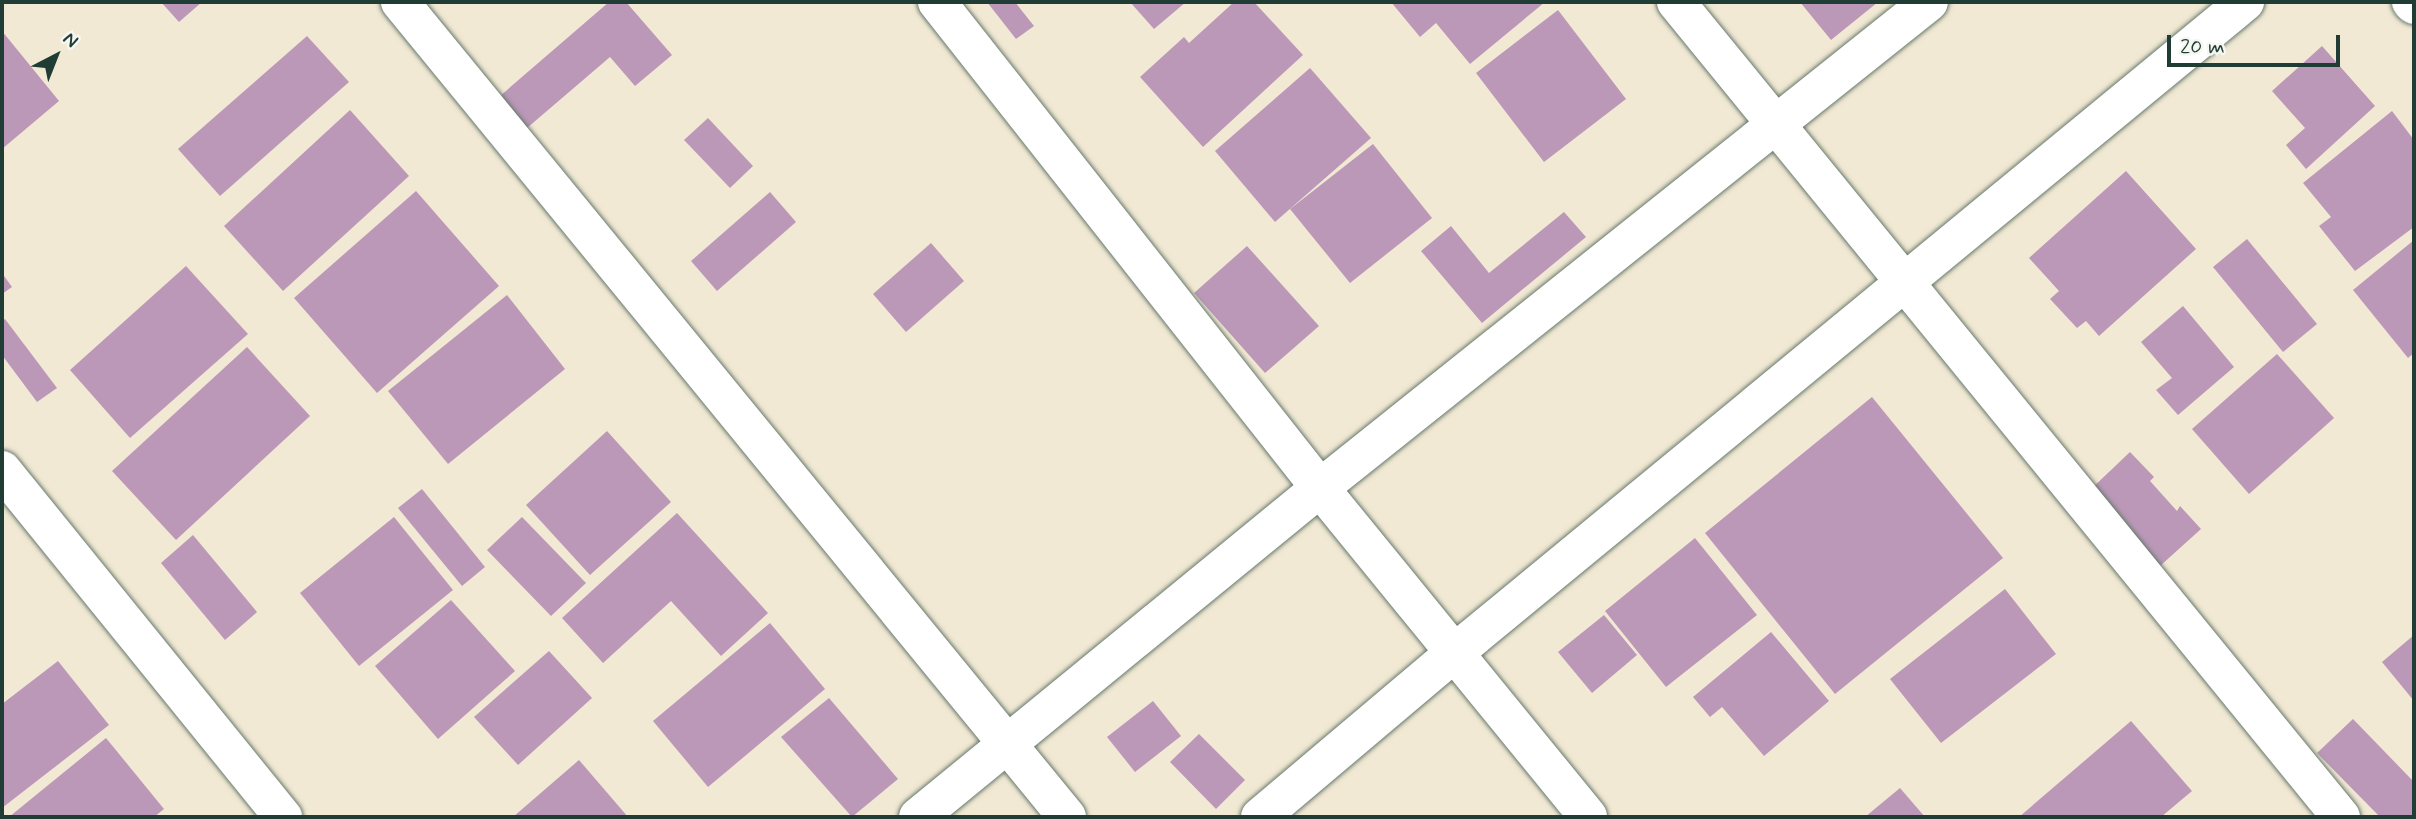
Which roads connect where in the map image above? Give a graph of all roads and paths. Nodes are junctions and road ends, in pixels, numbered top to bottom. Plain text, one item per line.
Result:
1 (400, 2) edge
2 (937, 2) edge
3 (1676, 2) edge
4 (1929, 2) edge
5 (2245, 2) edge
6 (1777, 124) junction
7 (1907, 283) junction
8 (2, 470) edge
9 (1320, 488) junction
10 (1453, 654) junction
11 (1008, 745) junction
12 (283, 817) edge
13 (918, 817) edge
14 (1067, 817) edge
15 (1260, 817) edge
16 (1588, 817) edge
17 (2341, 817) edge

1 - 11 street
2 - 9 street
3 - 6 street
4 - 6 street
5 - 7 street
6 - 7 street
6 - 9 street
7 - 10 street
7 - 17 street
8 - 12 street
9 - 10 street
9 - 11 street
10 - 15 street
10 - 16 street
11 - 13 street
11 - 14 street

